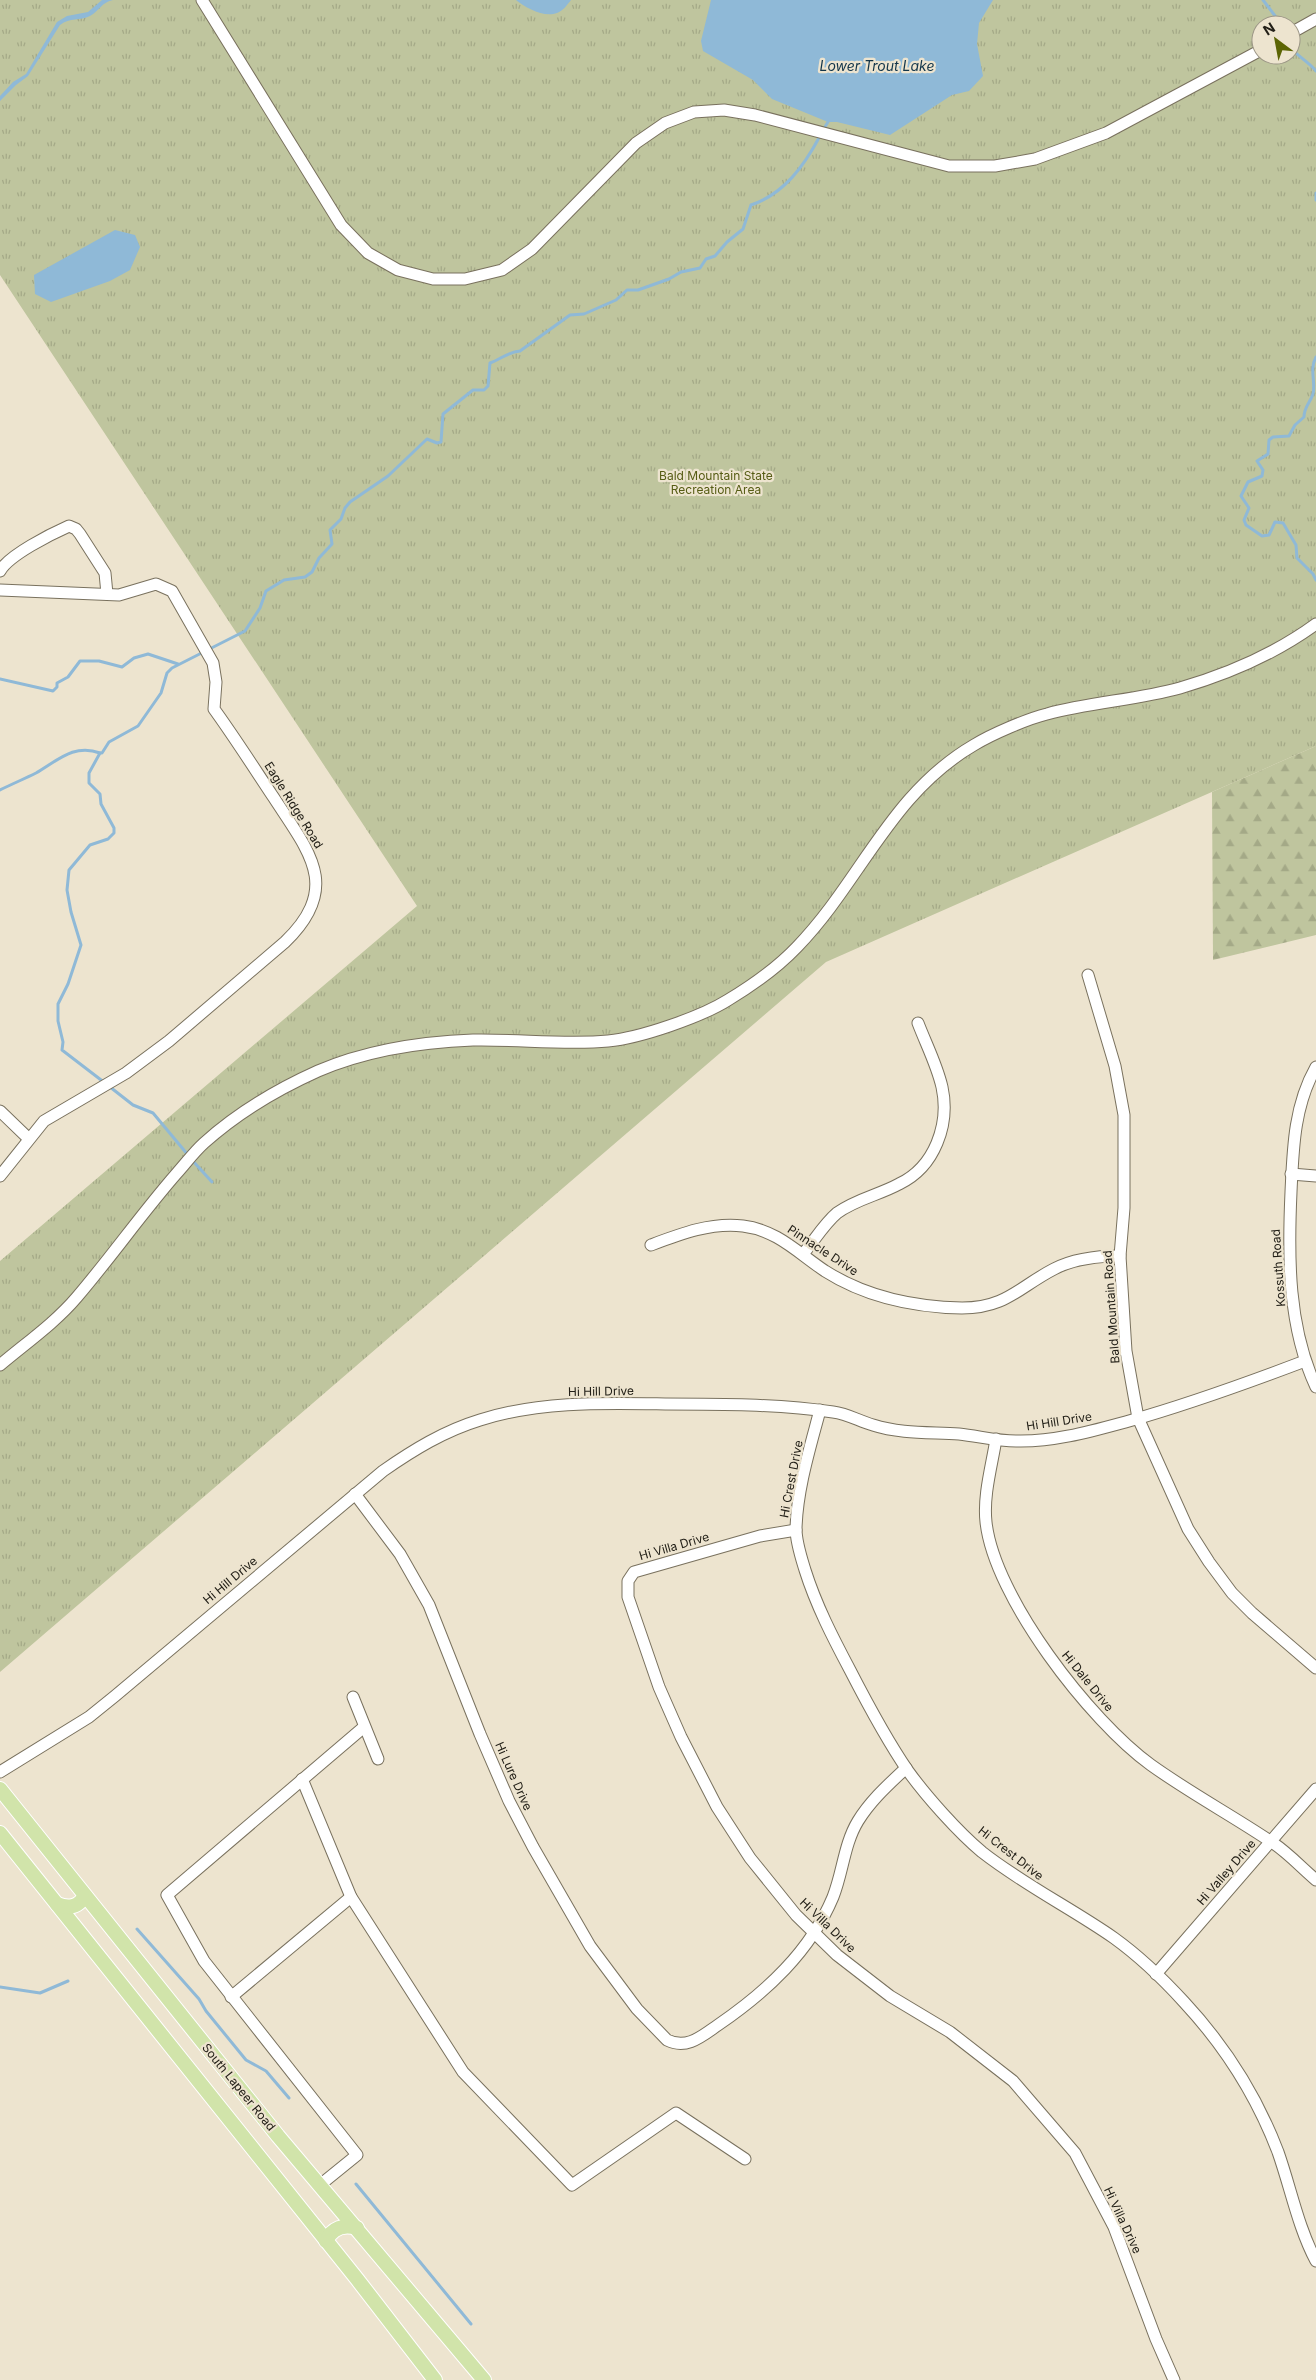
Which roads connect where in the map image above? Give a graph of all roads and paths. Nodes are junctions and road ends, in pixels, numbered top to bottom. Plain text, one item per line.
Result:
1 (202, 0) edge
2 (1316, 20) edge
3 (1301, 28) edge
4 (1251, 55) edge
5 (0, 571) edge
6 (0, 590) edge
7 (107, 594) junction
8 (1316, 624) edge
9 (1088, 975) dead end
10 (918, 1023) dead end
11 (1316, 1067) edge
12 (0, 1111) edge
13 (28, 1138) junction
14 (1292, 1174) junction
15 (0, 1176) edge
16 (1316, 1176) edge
17 (651, 1245) dead end
18 (803, 1254) junction
19 (1120, 1256) junction
20 (1306, 1361) junction
21 (0, 1365) edge
22 (1316, 1387) edge
23 (820, 1410) junction
24 (1138, 1418) junction
25 (996, 1439) junction
26 (354, 1494) junction
27 (796, 1530) junction
28 (1316, 1668) edge
29 (353, 1697) dead end
30 (364, 1726) junction
31 (378, 1759) dead end
32 (906, 1768) junction
33 (0, 1772) edge
34 (302, 1779) junction
35 (0, 1789) edge
36 (1316, 1789) edge
37 (0, 1833) edge
38 (1270, 1842) junction
39 (1316, 1880) edge
40 (85, 1896) junction
41 (352, 1897) junction
42 (57, 1904) junction
43 (814, 1932) junction
44 (1156, 1974) junction
45 (231, 1997) junction
46 (745, 2158) dead end
47 (320, 2185) junction
48 (357, 2228) junction
49 (326, 2241) junction
50 (1316, 2261) edge
51 (434, 2380) edge
52 (484, 2380) edge
53 (1174, 2380) edge

1 - 4 street
2 - 3 street
5 - 7 street
6 - 7 street, Eagle Ridge Road
7 - 13 street, Eagle Ridge Road
8 - 21 street
9 - 19 street, Bald Mountain Road
10 - 18 street
11 - 14 street, Kossuth Road
12 - 13 street
13 - 15 street, Eagle Ridge Road
14 - 16 street
14 - 20 street, Kossuth Road
17 - 18 street, Pinnacle Drive
18 - 19 street, Pinnacle Drive
19 - 24 street, Bald Mountain Road
20 - 22 street, Kossuth Road
20 - 24 street, Hi Hill Drive
23 - 25 street, Hi Hill Drive
23 - 26 street, Hi Hill Drive
23 - 27 street, Hi Crest Drive
24 - 25 street, Hi Hill Drive
24 - 28 street, Bald Mountain Road
25 - 38 street, Hi Dale Drive
26 - 33 street, Hi Hill Drive
26 - 43 street, Hi Lure Drive
27 - 32 street, Hi Crest Drive
27 - 43 street, Hi Villa Drive
29 - 30 street
30 - 31 street
30 - 34 street
32 - 43 street
32 - 44 street, Hi Crest Drive
34 - 41 street
34 - 45 street
35 - 40 main road, South Lapeer Road
36 - 38 street, Hi Valley Drive
37 - 42 main road
38 - 39 street, Hi Dale Drive
38 - 44 street, Hi Valley Drive
40 - 42 main road
40 - 47 main road, South Lapeer Road
41 - 45 street
41 - 46 street
42 - 49 main road
43 - 53 street, Hi Villa Drive
44 - 50 street, Hi Crest Drive
45 - 47 street
47 - 48 main road, South Lapeer Road
48 - 49 main road
48 - 52 main road, South Lapeer Road
49 - 51 main road

